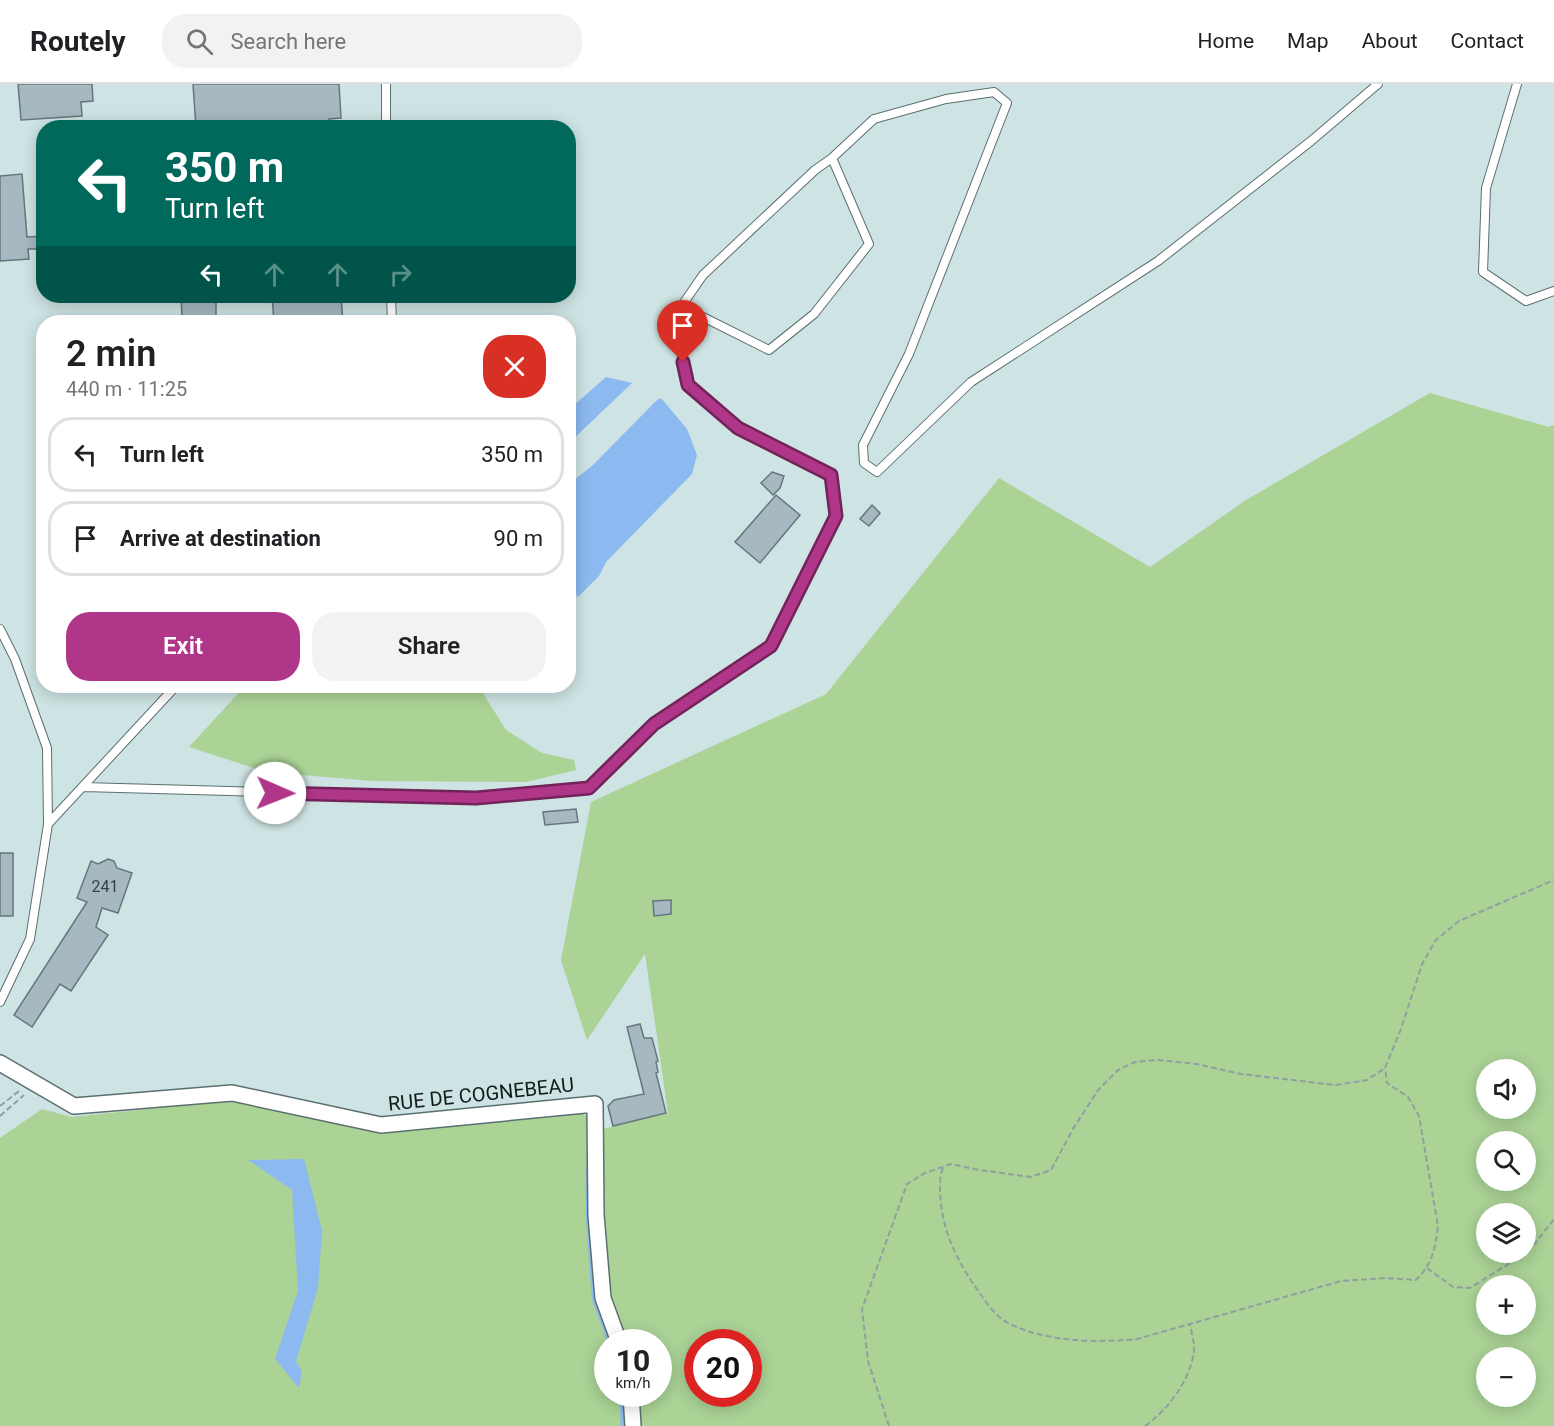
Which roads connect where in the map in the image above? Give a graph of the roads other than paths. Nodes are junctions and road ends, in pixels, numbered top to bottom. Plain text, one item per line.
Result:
1 (386, 84) edge
2 (1378, 84) edge
3 (1516, 84) edge
4 (386, 120) edge
5 (832, 158) junction
6 (1554, 291) edge
7 (674, 316) junction
8 (0, 629) edge
9 (170, 693) edge
10 (83, 787) junction
11 (48, 824) junction
12 (0, 1002) edge
13 (0, 1063) edge
14 (614, 1329) edge
15 (632, 1407) edge
16 (633, 1426) edge

1 - 4 lane
2 - 5 lane
3 - 6 lane
5 - 7 lane
5 - 7 lane
7 - 10 lane
8 - 11 lane
9 - 10 lane
10 - 11 lane
11 - 12 lane
13 - 14 street, RUE DE COGNEBEAU
15 - 16 street

